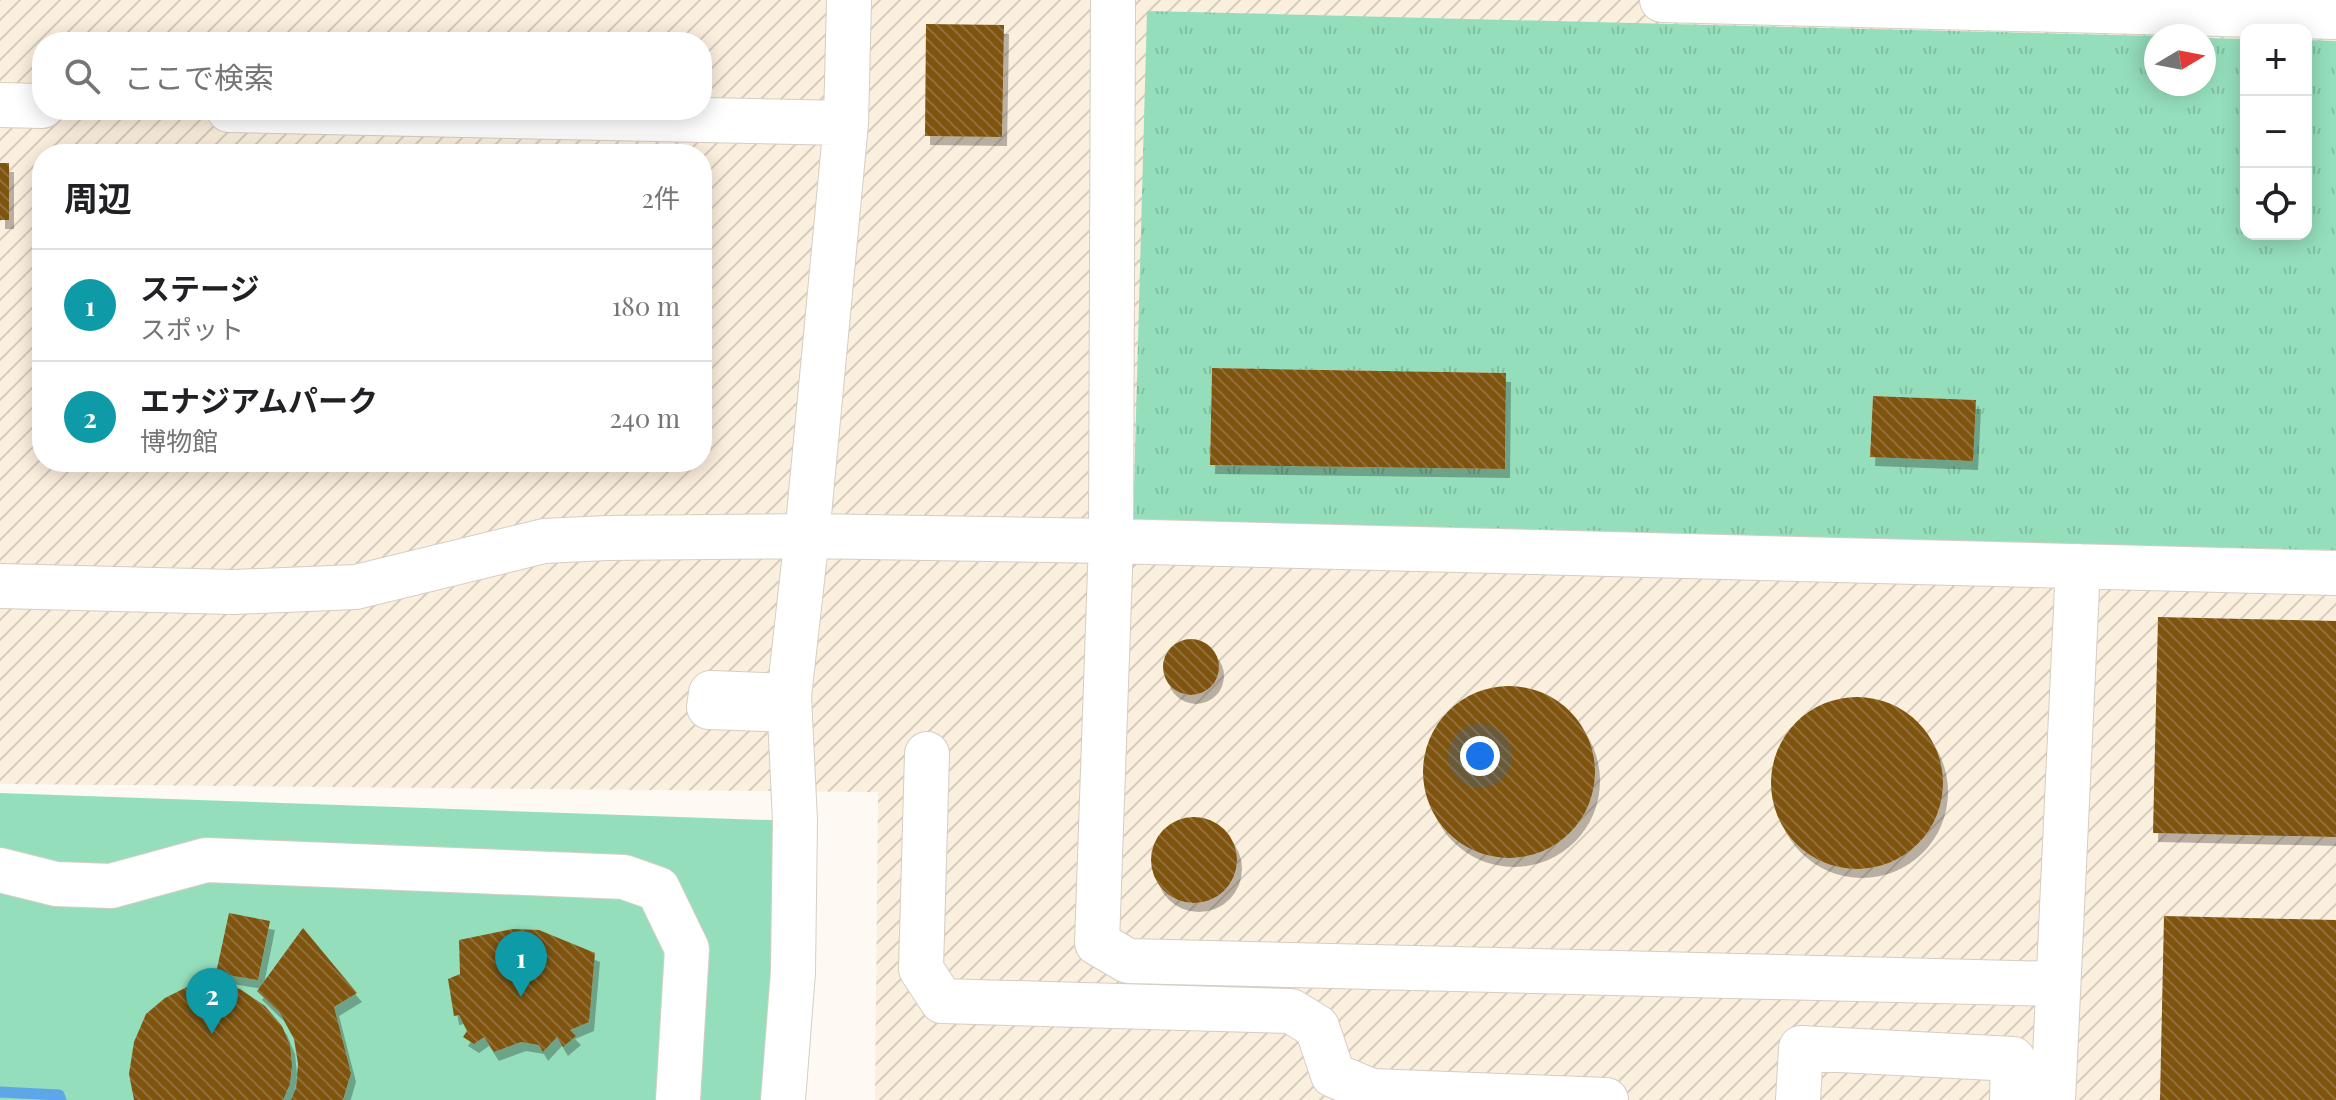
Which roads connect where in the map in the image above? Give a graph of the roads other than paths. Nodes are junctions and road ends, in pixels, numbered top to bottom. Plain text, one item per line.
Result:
1 (849, 0) edge
2 (1113, 0) edge
3 (1662, 0) edge
4 (2336, 17) edge
5 (0, 105) edge
6 (32, 106) edge
7 (704, 120) edge
8 (846, 123) junction
9 (807, 536) junction
10 (1111, 541) junction
11 (2078, 566) junction
12 (2336, 573) edge
13 (0, 586) edge
14 (927, 754) dead end
15 (0, 870) edge
16 (2058, 984) junction
17 (678, 1100) edge
18 (783, 1100) edge
19 (1606, 1100) edge
20 (1798, 1100) edge
21 (2012, 1100) edge
22 (2053, 1100) edge

1 - 8 street
2 - 10 street
3 - 4 street
5 - 6 street
7 - 8 street
8 - 9 street
9 - 10 street
9 - 13 street
9 - 18 street
10 - 11 street
10 - 16 street
11 - 12 street
11 - 16 street
14 - 19 street
15 - 17 street
16 - 22 street
20 - 21 street

